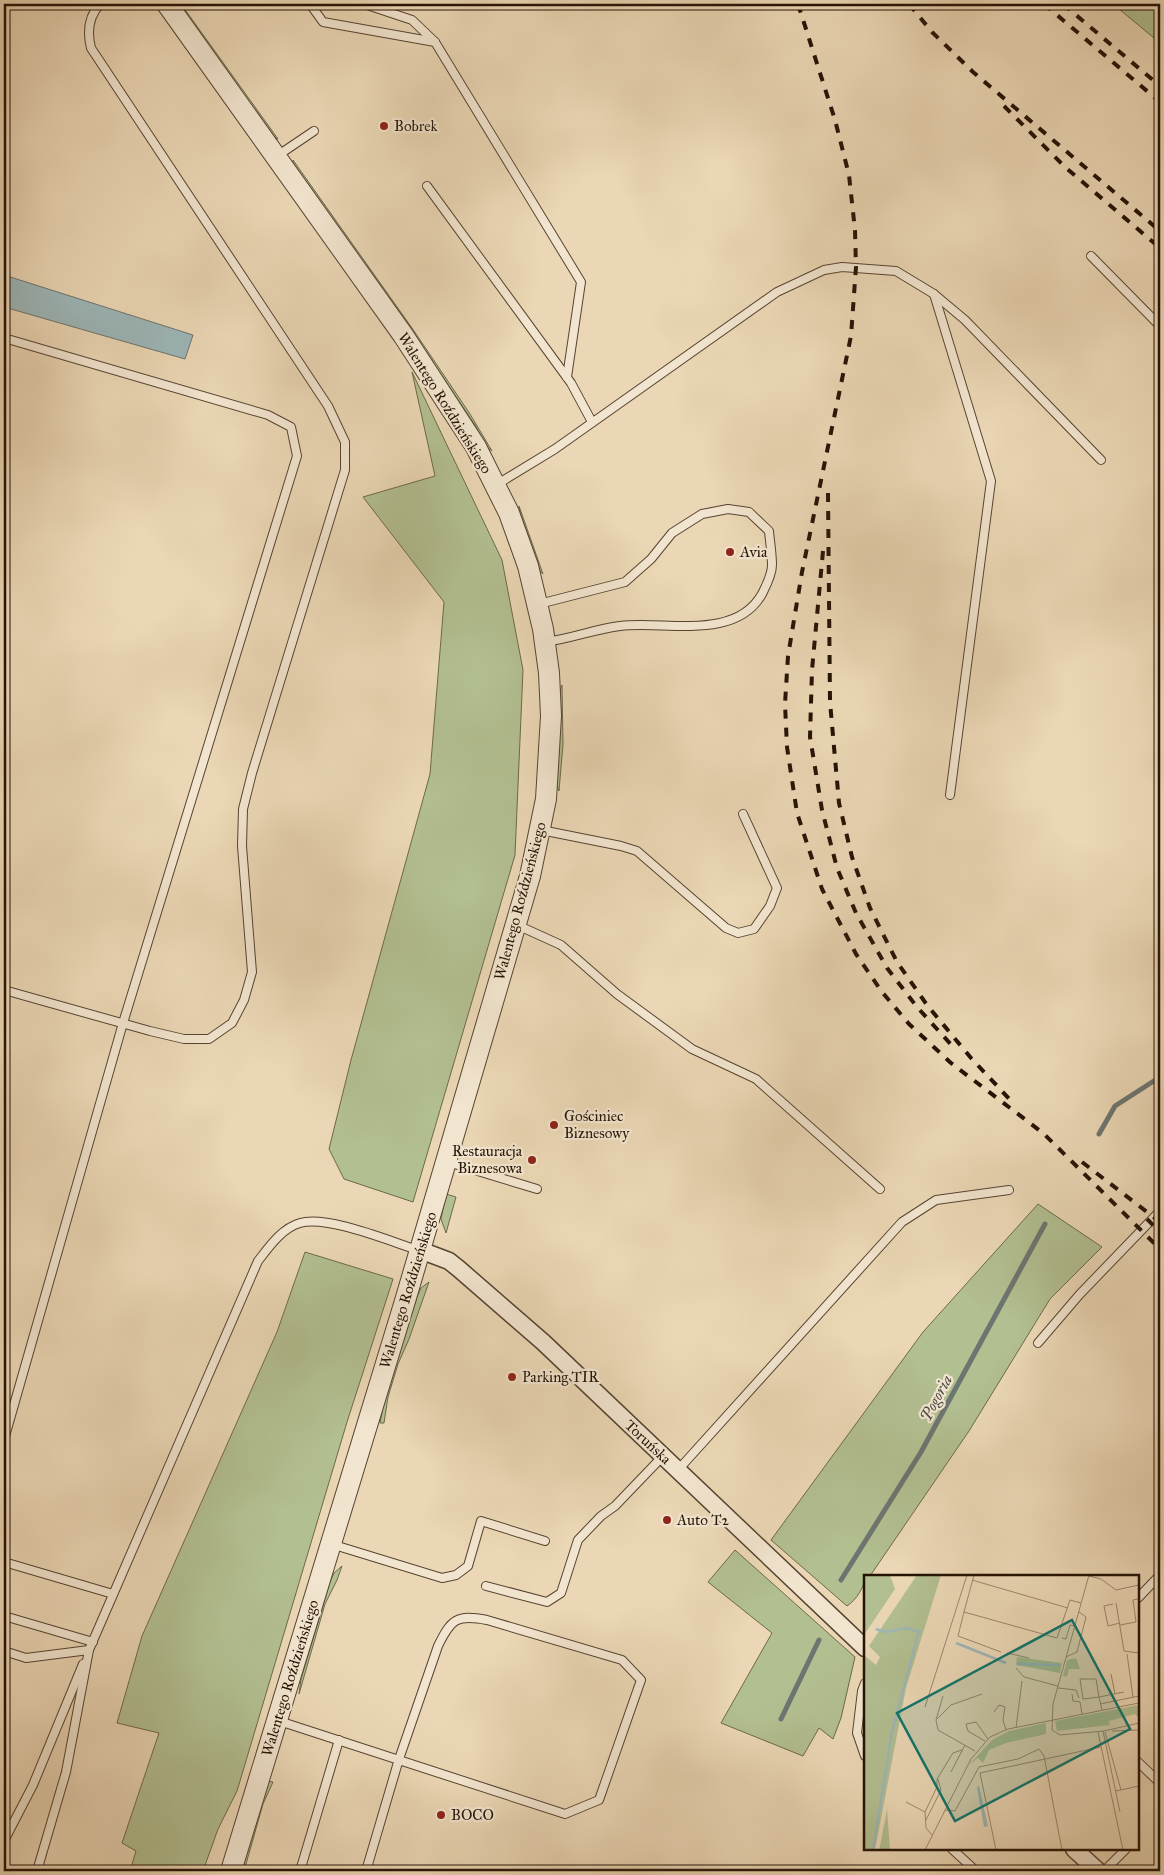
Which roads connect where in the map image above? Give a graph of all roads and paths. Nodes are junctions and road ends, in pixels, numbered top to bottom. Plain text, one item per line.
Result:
1 (100, 4) edge
2 (166, 4) edge
3 (310, 4) edge
4 (364, 4) edge
5 (435, 42) junction
6 (314, 131) dead end
7 (276, 157) junction
8 (427, 186) dead end
9 (1091, 256) dead end
10 (934, 294) junction
11 (1160, 326) edge
12 (4, 338) edge
13 (567, 378) junction
14 (592, 422) junction
15 (1101, 460) dead end
16 (496, 485) junction
17 (538, 604) junction
18 (545, 642) junction
19 (950, 795) dead end
20 (743, 814) dead end
21 (540, 830) junction
22 (515, 925) junction
23 (4, 990) edge
24 (122, 1023) junction
25 (446, 1161) junction
26 (537, 1189) dead end
27 (880, 1189) dead end
28 (1009, 1190) dead end
29 (1160, 1211) edge
30 (420, 1250) junction
31 (1038, 1343) dead end
32 (4, 1440) edge
33 (663, 1456) junction
34 (678, 1470) junction
35 (545, 1541) dead end
36 (331, 1544) junction
37 (4, 1562) edge
38 (1160, 1575) edge
39 (486, 1586) dead end
40 (114, 1594) junction
41 (1139, 1597) edge
42 (4, 1616) edge
43 (93, 1642) junction
44 (864, 1647) edge
45 (89, 1650) junction
46 (4, 1651) edge
47 (864, 1686) edge
48 (277, 1720) junction
49 (339, 1740) junction
50 (864, 1753) edge
51 (399, 1759) junction
52 (1139, 1763) edge
53 (1160, 1783) edge
54 (4, 1840) edge
55 (953, 1850) edge
56 (1075, 1850) edge
57 (1125, 1850) edge
58 (37, 1871) edge
59 (231, 1871) edge
60 (300, 1871) edge
61 (366, 1871) edge
62 (976, 1871) edge
63 (1098, 1871) edge
64 (1104, 1871) edge

1 - 24 lane
2 - 7 street, Walentego Roździeńskiego
3 - 5 lane
4 - 5 lane
5 - 13 lane
6 - 7 lane
7 - 16 street, Walentego Roździeńskiego
8 - 13 lane
9 - 11 lane
10 - 14 lane
10 - 15 lane
10 - 19 lane
12 - 24 lane
13 - 14 lane
14 - 16 lane
16 - 17 street, Walentego Roździeńskiego
17 - 18 street, Walentego Roździeńskiego
17 - 18 lane
18 - 21 street, Walentego Roździeńskiego
20 - 21 lane
21 - 22 street, Walentego Roździeńskiego
22 - 25 street, Walentego Roździeńskiego
22 - 27 lane
23 - 24 lane
24 - 32 lane
25 - 26 lane
25 - 30 street, Walentego Roździeńskiego
28 - 34 lane
29 - 31 lane
30 - 33 street, Toruńska
30 - 36 street, Walentego Roździeńskiego
30 - 40 lane
33 - 34 street, Toruńska
33 - 39 lane
34 - 44 street, Toruńska
35 - 36 lane
36 - 48 street, Walentego Roździeńskiego
37 - 40 lane
38 - 41 lane
40 - 43 lane
42 - 43 lane
43 - 45 lane
45 - 46 lane
45 - 54 lane
45 - 58 lane
47 - 50 lane
48 - 49 lane
48 - 59 street, Walentego Roździeńskiego
49 - 51 lane
49 - 60 lane
51 - 51 lane
51 - 61 lane
52 - 53 lane
55 - 62 lane
56 - 63 street
57 - 64 lane

